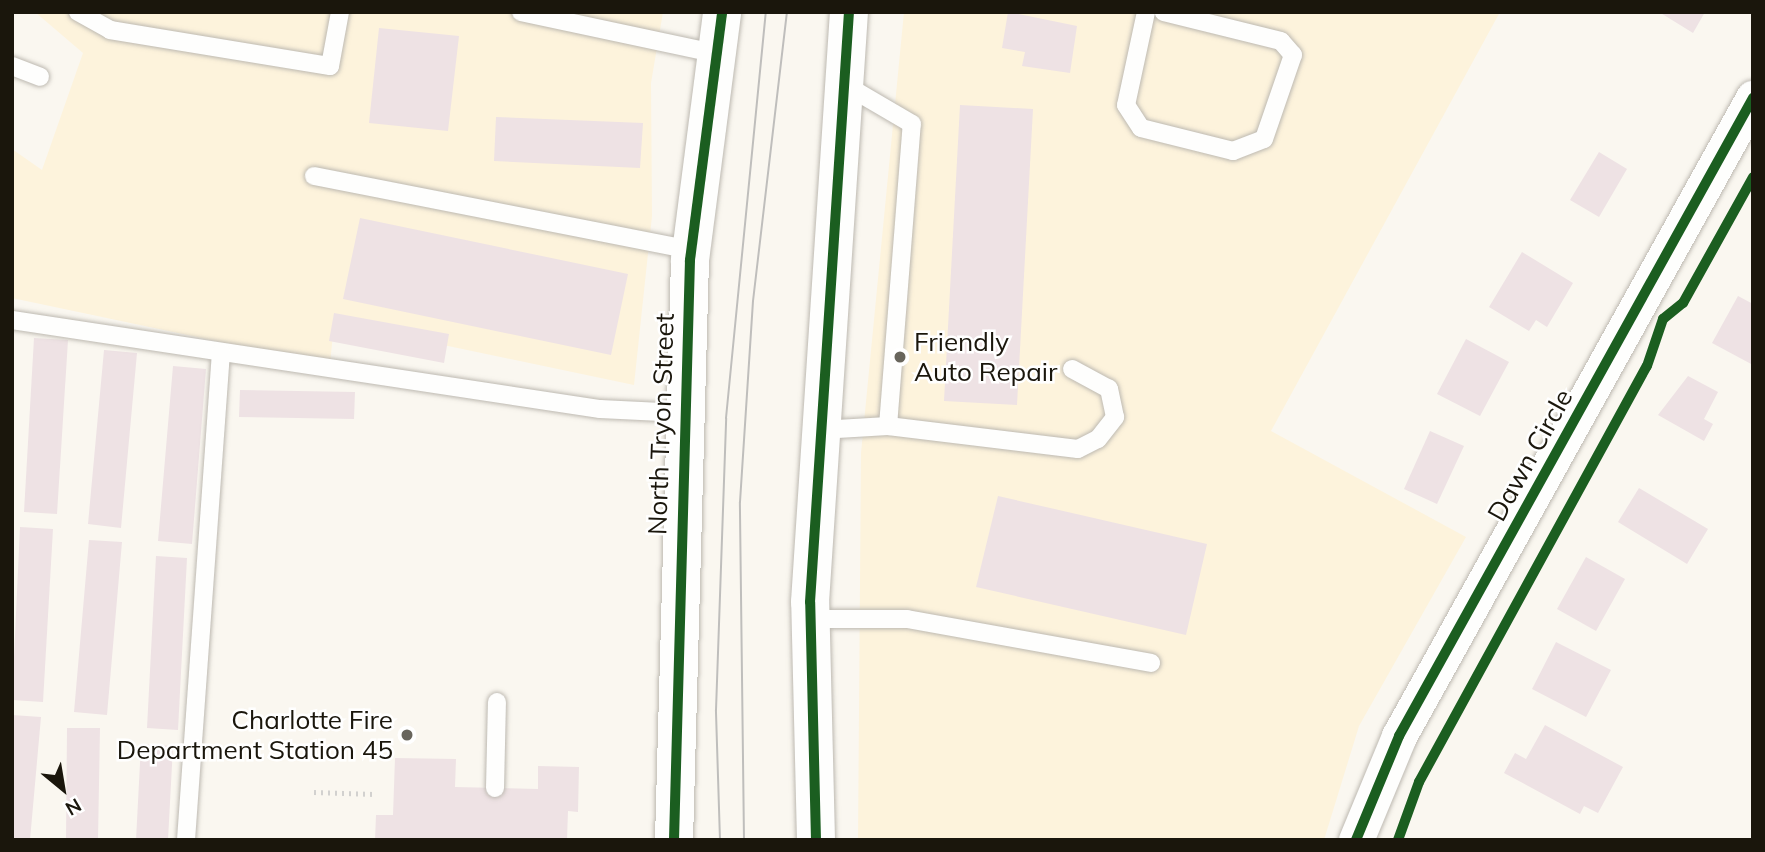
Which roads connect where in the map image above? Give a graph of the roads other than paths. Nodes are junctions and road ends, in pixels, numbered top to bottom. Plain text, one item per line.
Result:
1 (78, 12) edge
2 (340, 12) edge
3 (521, 12) edge
4 (722, 12) edge
5 (849, 12) edge
6 (1146, 12) edge
7 (1164, 12) edge
8 (714, 53) junction
9 (12, 66) edge
10 (40, 77) dead end
11 (841, 82) junction
12 (1753, 98) edge
13 (314, 176) dead end
14 (691, 250) junction
15 (12, 320) edge
16 (221, 352) junction
17 (1072, 369) dead end
18 (682, 413) junction
19 (887, 426) junction
20 (820, 430) junction
21 (810, 619) junction
22 (1152, 663) dead end
23 (497, 702) dead end
24 (495, 788) dead end
25 (186, 840) edge
26 (674, 840) edge
27 (816, 840) edge
28 (1356, 840) edge

1 - 2 lane
3 - 8 lane
4 - 8 main road, North Tryon Street
5 - 11 main road
6 - 7 lane
8 - 14 main road, North Tryon Street
9 - 10 lane
11 - 19 lane
11 - 20 main road
12 - 28 street, Dawn Circle
13 - 14 lane
14 - 18 main road, North Tryon Street
15 - 16 lane
16 - 18 lane
16 - 25 lane
17 - 19 lane
18 - 26 main road, North Tryon Street
19 - 20 lane
20 - 21 main road
21 - 22 lane
21 - 27 main road
23 - 24 lane

